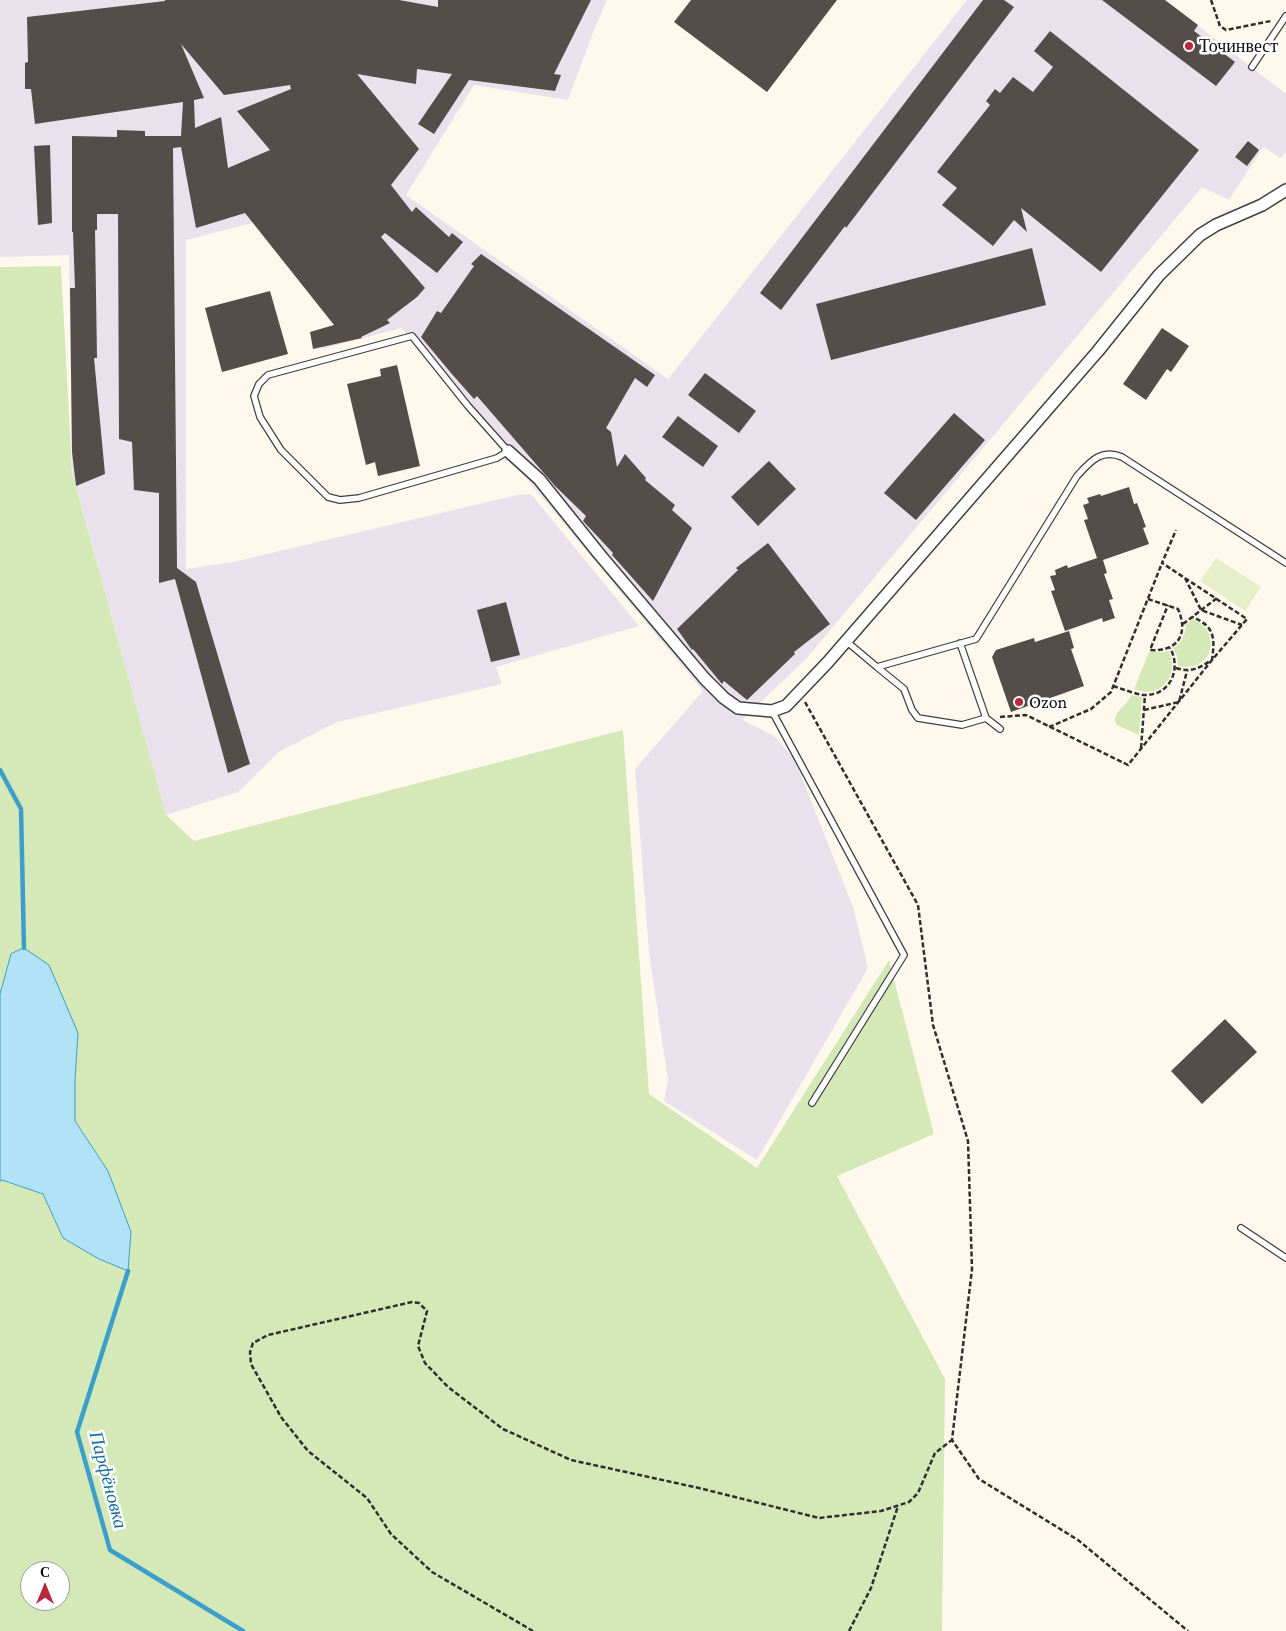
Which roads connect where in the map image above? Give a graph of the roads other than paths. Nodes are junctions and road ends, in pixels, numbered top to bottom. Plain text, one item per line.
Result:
1 (1286, 16) edge
2 (1252, 67) dead end
3 (1286, 190) edge
4 (508, 451) junction
5 (1286, 563) edge
6 (846, 641) junction
7 (960, 644) junction
8 (877, 667) junction
9 (772, 711) junction
10 (986, 718) junction
11 (1000, 729) dead end
12 (812, 1103) dead end
13 (1241, 1228) dead end
14 (1286, 1258) edge

1 - 2 lane
3 - 6 street
4 - 4 lane
4 - 9 street
5 - 7 lane
6 - 8 lane
6 - 9 street
7 - 8 lane
7 - 10 lane
8 - 10 lane
9 - 12 lane
10 - 11 lane
13 - 14 lane

